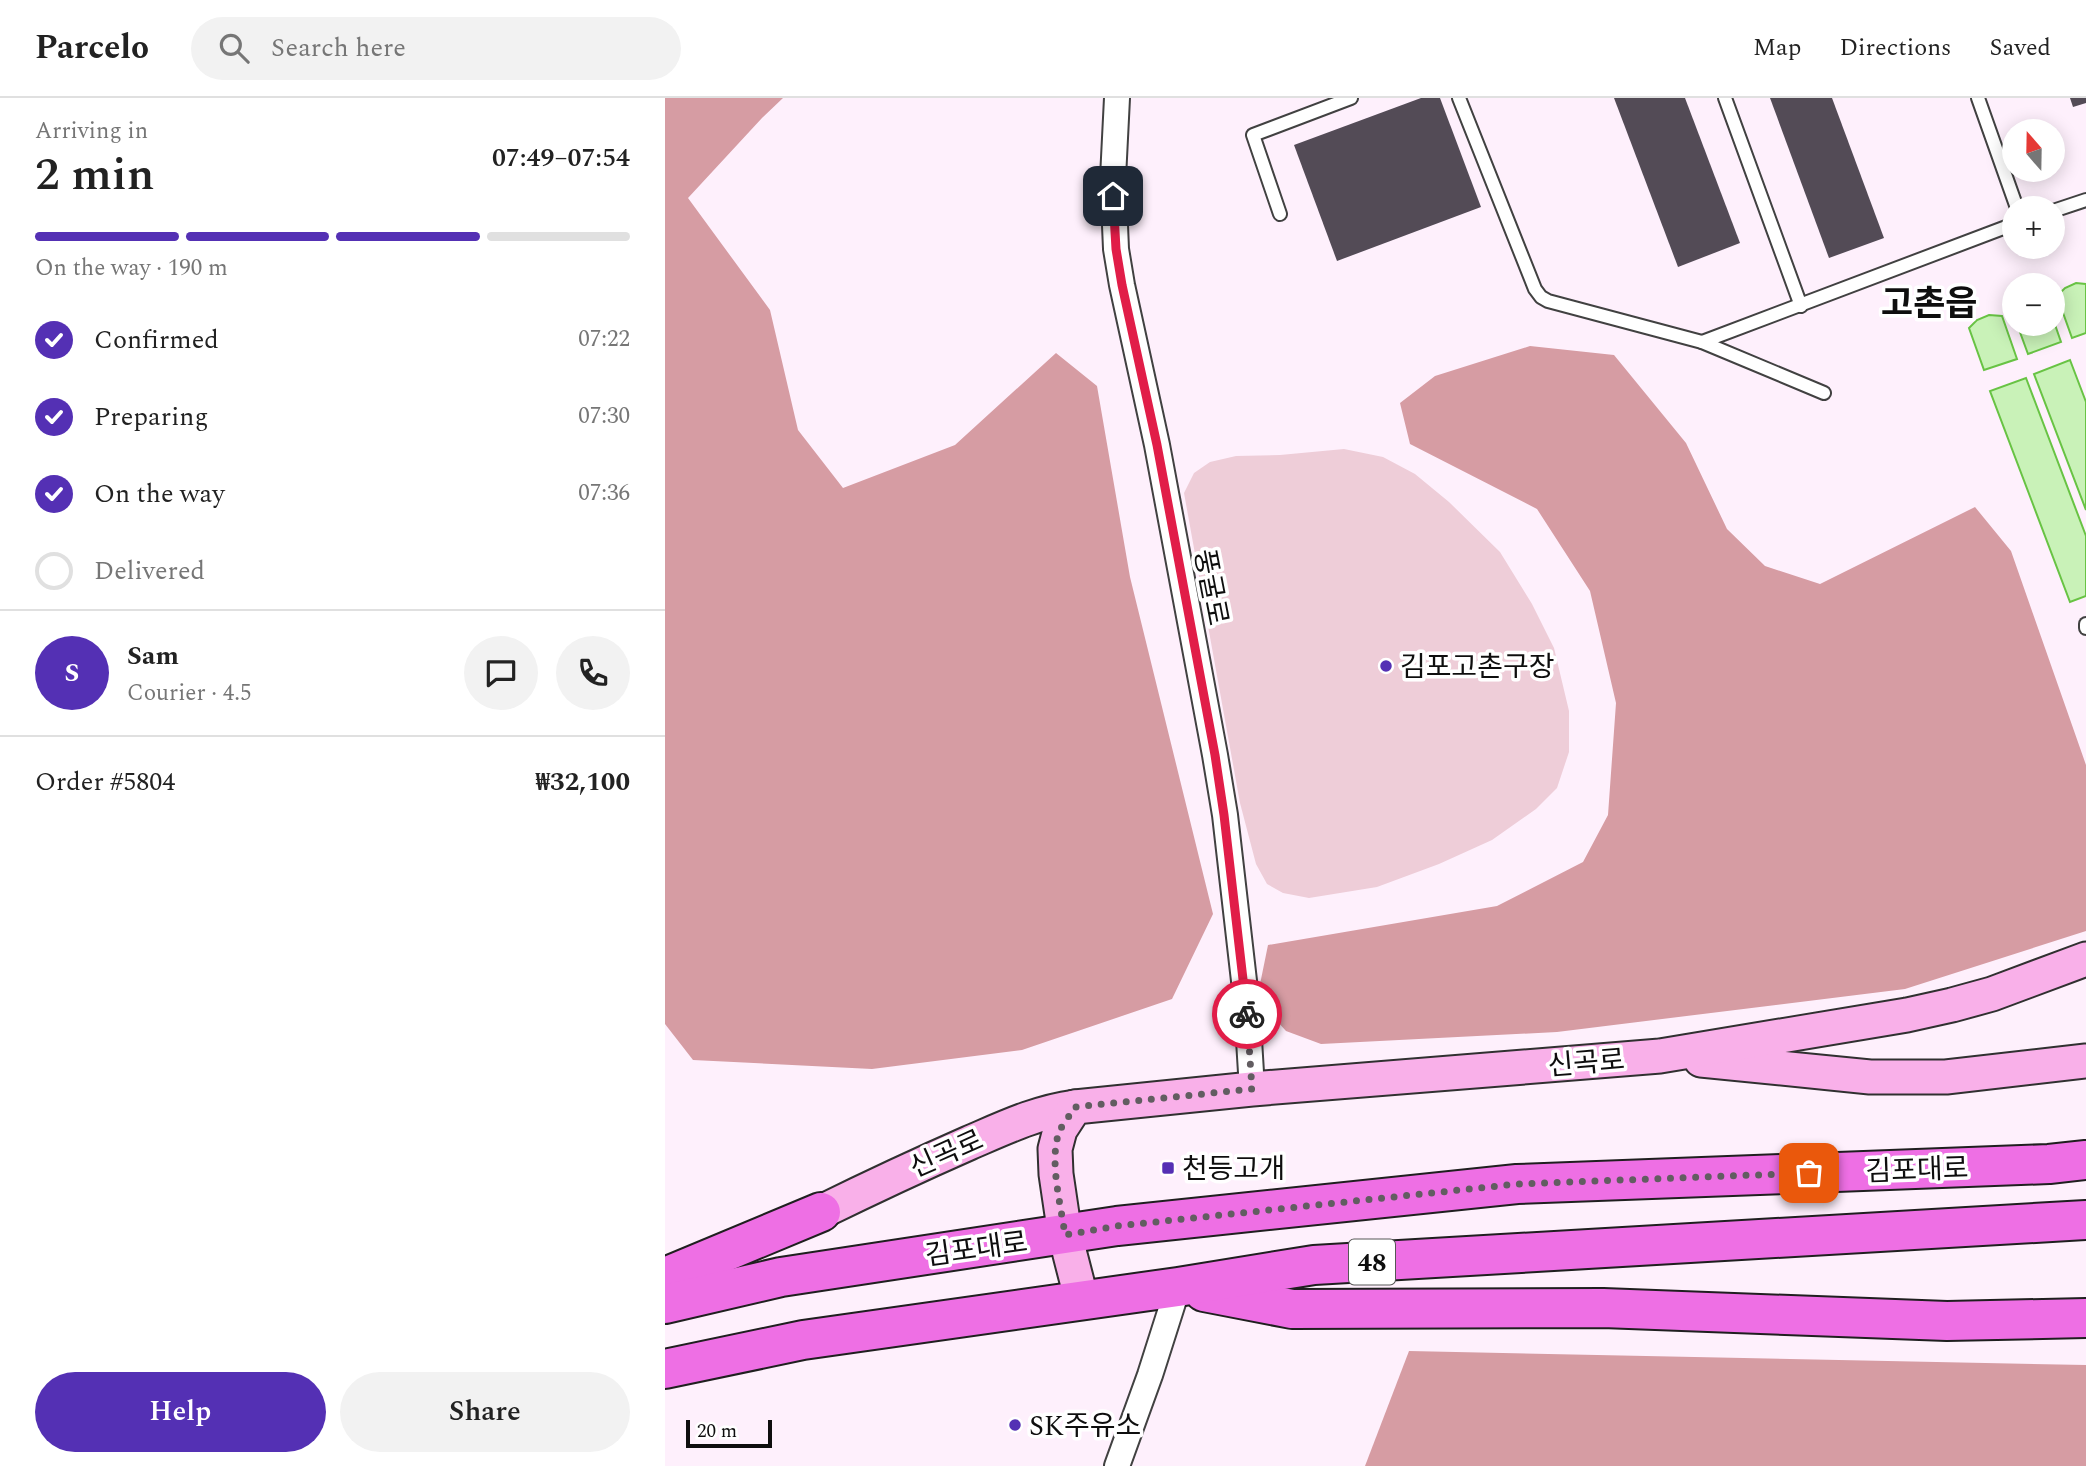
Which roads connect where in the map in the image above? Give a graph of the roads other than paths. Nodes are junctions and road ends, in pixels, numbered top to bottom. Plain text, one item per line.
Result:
1 (1117, 98) edge
2 (1351, 98) edge
3 (1459, 98) edge
4 (1725, 98) edge
5 (1978, 98) edge
6 (2013, 196) edge
7 (2086, 200) edge
8 (2065, 207) edge
9 (1280, 214) dead end
10 (2002, 229) edge
11 (1801, 306) junction
12 (1702, 342) junction
13 (1824, 393) dead end
14 (2086, 958) edge
15 (1660, 1056) junction
16 (2086, 1061) edge
17 (1252, 1089) junction
18 (1075, 1107) junction
19 (2086, 1160) edge
20 (821, 1212) joint
21 (2086, 1220) edge
22 (1065, 1235) junction
23 (665, 1276) edge
24 (1178, 1287) junction
25 (1082, 1301) junction
26 (665, 1304) edge
27 (2086, 1318) edge
28 (665, 1369) edge
29 (1117, 1466) edge

1 - 17 street, 풍굴로
2 - 9 lane
3 - 12 lane
4 - 11 lane
5 - 6 lane
7 - 8 lane
10 - 11 lane
11 - 12 lane
12 - 13 lane
14 - 15 street, 신곡로
15 - 16 street
15 - 17 street, 신곡로
17 - 18 street, 신곡로
18 - 20 street, 신곡로
18 - 22 street
19 - 22 main road, 김포대로 / 48
20 - 23 main road
21 - 24 main road, 48
22 - 25 street
22 - 26 main road, 김포대로 / 48
24 - 25 main road, 48
24 - 27 main road
24 - 29 street
25 - 28 main road, 48

